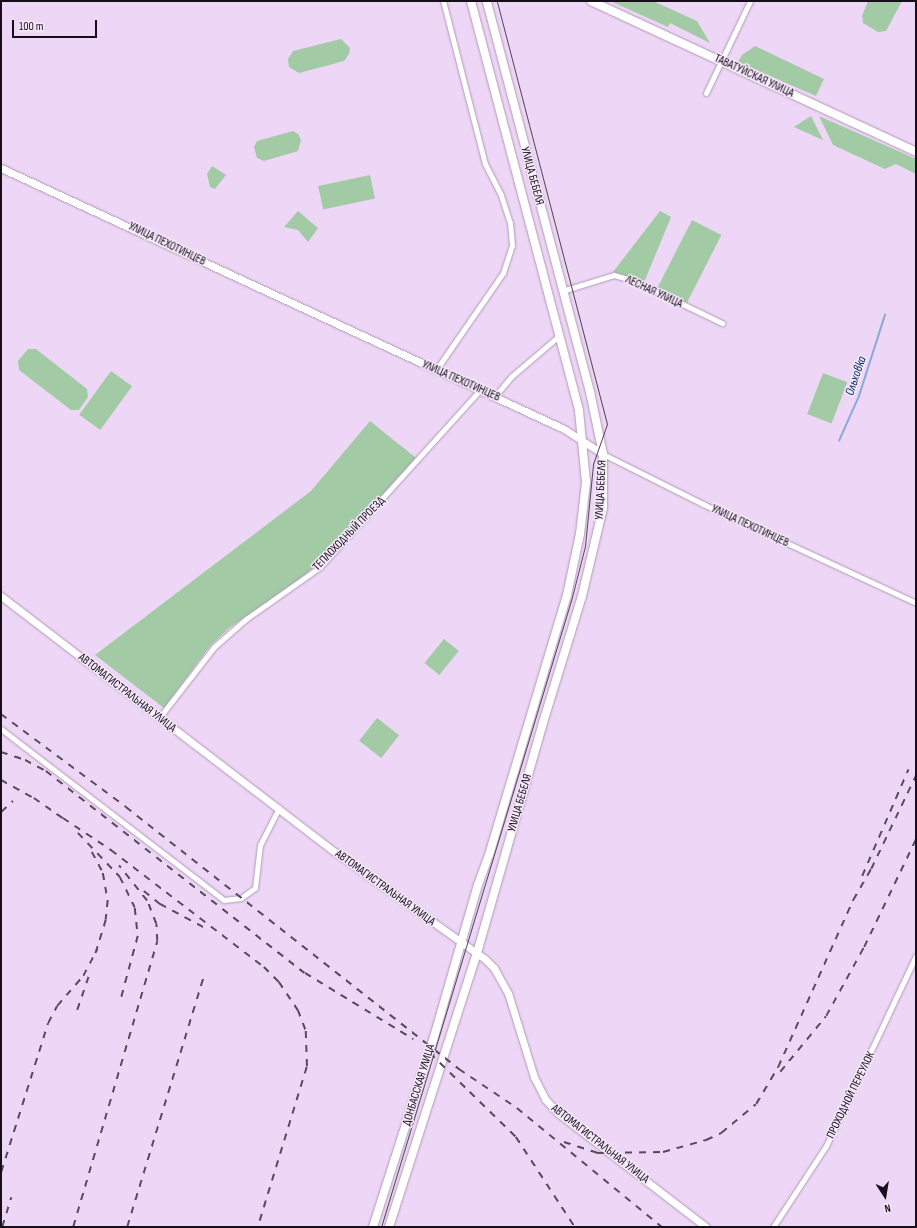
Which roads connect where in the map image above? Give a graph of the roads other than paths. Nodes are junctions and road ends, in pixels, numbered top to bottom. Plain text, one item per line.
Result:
1 (442, 1) edge
2 (471, 1) edge
3 (487, 1) edge
4 (591, 1) edge
5 (750, 1) edge
6 (722, 62) junction
7 (706, 93) dead end
8 (916, 152) edge
9 (1, 168) edge
10 (562, 291) junction
11 (722, 323) dead end
12 (560, 335) junction
13 (436, 370) junction
14 (480, 390) junction
15 (495, 396) junction
16 (583, 440) junction
17 (603, 454) junction
18 (1, 596) edge
19 (916, 603) edge
20 (159, 718) junction
21 (2, 731) edge
22 (279, 808) junction
23 (461, 943) junction
24 (477, 953) junction
25 (916, 956) edge
26 (373, 1227) edge
27 (390, 1227) edge
28 (706, 1227) edge
29 (773, 1227) edge

1 - 13 street
2 - 12 main road, УЛИЦА БЕБЕЛЯ
3 - 10 main road, УЛИЦА БЕБЕЛЯ
4 - 6 main road, ТАВАТУЙСКАЯ УЛИЦА
5 - 6 street
6 - 7 street
6 - 8 main road, ТАВАТУЙСКАЯ УЛИЦА
9 - 13 main road, УЛИЦА ПЕХОТИНЦЕВ
10 - 11 street, ЛЕСНАЯ УЛИЦА
10 - 17 main road, УЛИЦА БЕБЕЛЯ
12 - 15 street
12 - 16 main road, УЛИЦА БЕБЕЛЯ
13 - 14 main road, УЛИЦА ПЕХОТИНЦЕВ
14 - 15 main road, УЛИЦА ПЕХОТИНЦЕВ
14 - 20 street, ТЕПЛОХОДНЫЙ ПРОЕЗД
15 - 16 main road, УЛИЦА ПЕХОТИНЦЕВ
16 - 17 main road, УЛИЦА ПЕХОТИНЦЕВ
16 - 23 main road, УЛИЦА БЕБЕЛЯ
17 - 19 street, УЛИЦА ПЕХОТИНЦЕВ
17 - 24 main road, УЛИЦА БЕБЕЛЯ
18 - 20 main road, АВТОМАГИСТРАЛЬНАЯ УЛИЦА
20 - 22 main road, АВТОМАГИСТРАЛЬНАЯ УЛИЦА
21 - 22 street
22 - 23 main road, АВТОМАГИСТРАЛЬНАЯ УЛИЦА
23 - 24 main road, АВТОМАГИСТРАЛЬНАЯ УЛИЦА
23 - 26 main road, ДОНБАССКАЯ УЛИЦА
24 - 27 main road, ДОНБАССКАЯ УЛИЦА
24 - 28 main road, АВТОМАГИСТРАЛЬНАЯ УЛИЦА
25 - 29 street, ПРОХОДНОЙ ПЕРЕУЛОК

